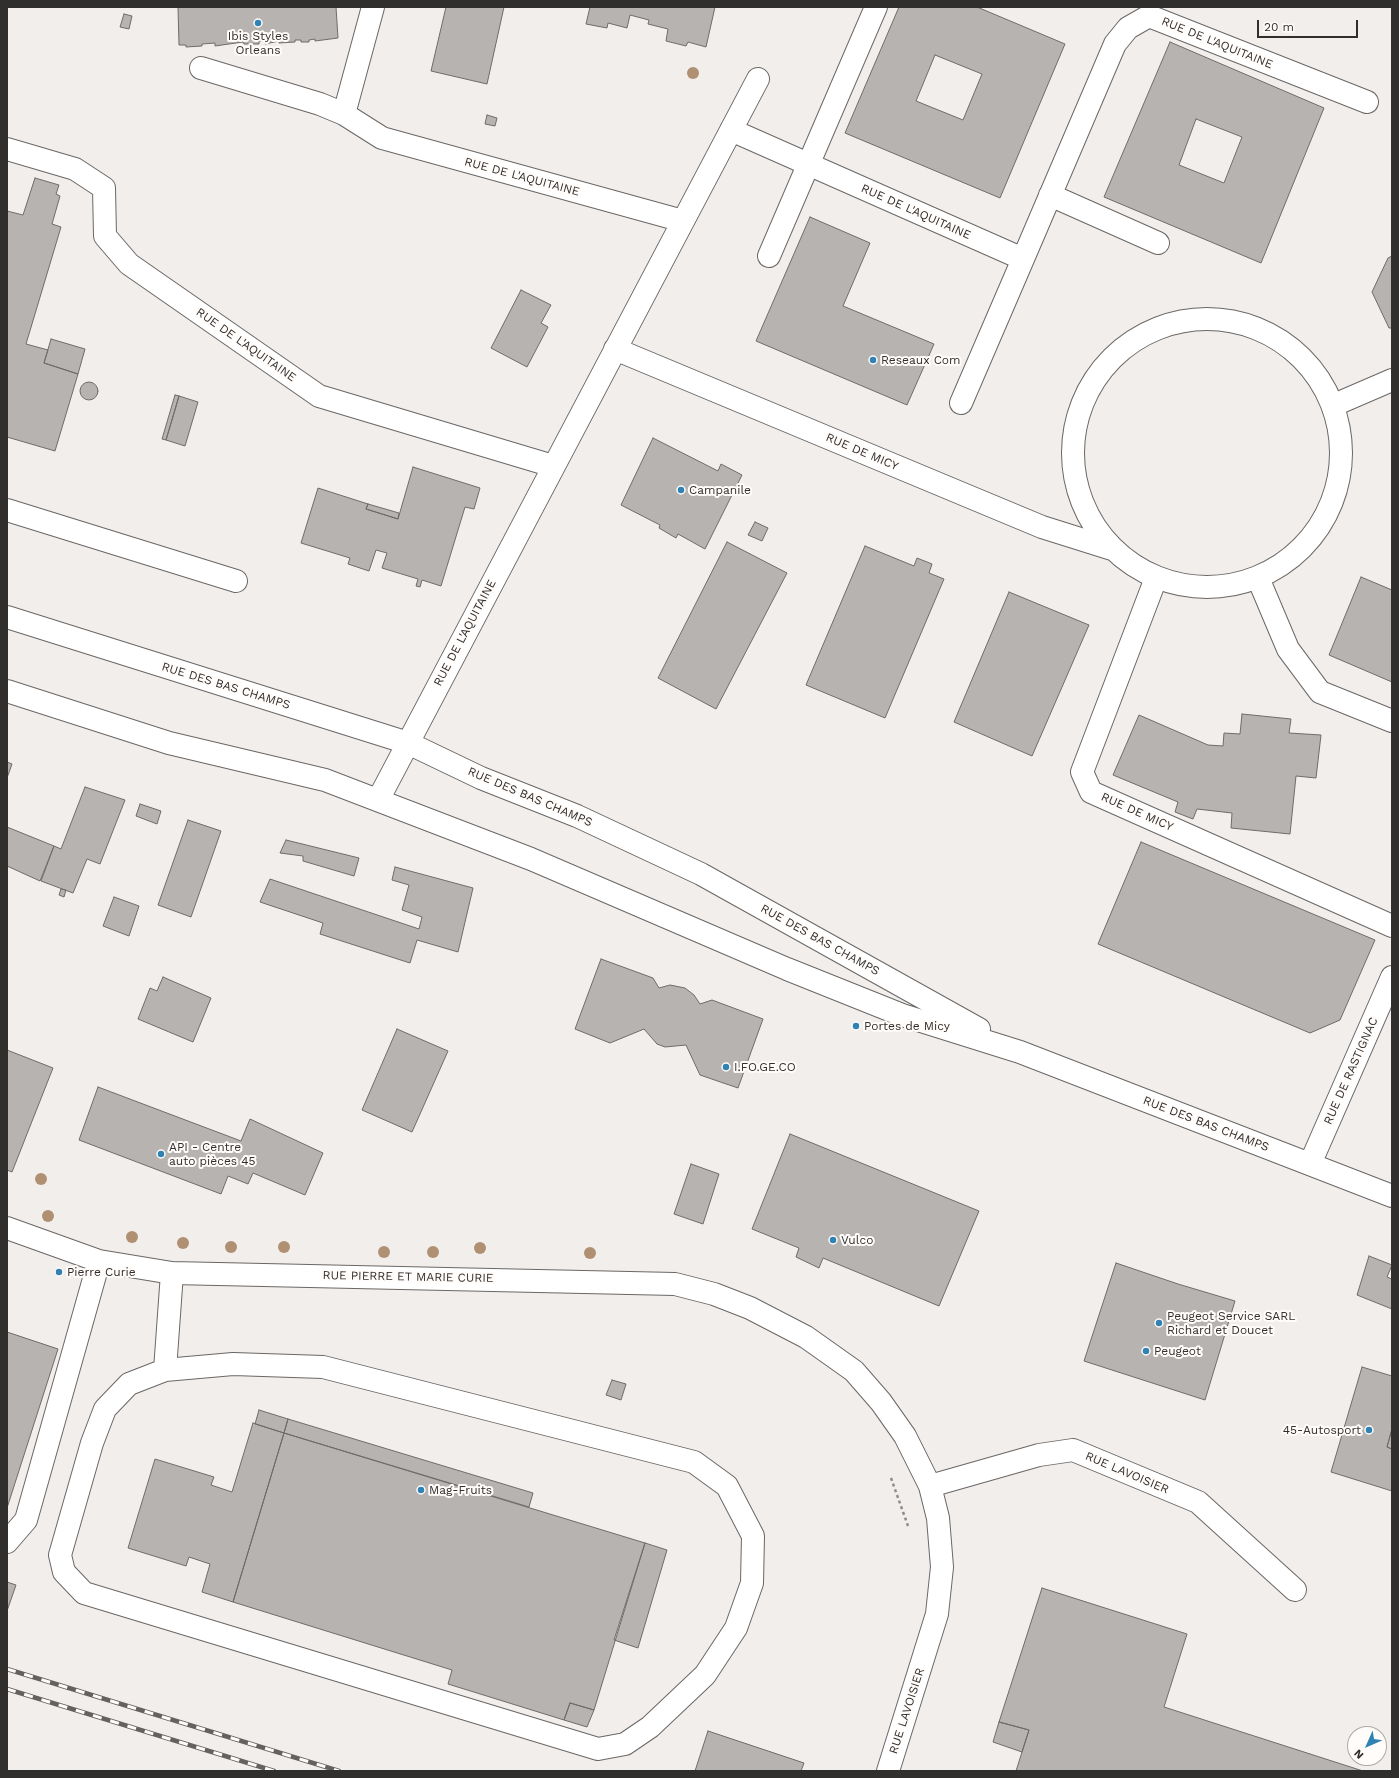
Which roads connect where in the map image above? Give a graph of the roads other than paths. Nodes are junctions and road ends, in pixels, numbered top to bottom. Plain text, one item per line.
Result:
1 (373, 7) edge
2 (876, 7) edge
3 (201, 68) dead end
4 (758, 79) dead end
5 (1367, 102) dead end
6 (344, 114) junction
7 (731, 130) junction
8 (7, 149) edge
9 (809, 165) junction
10 (1050, 194) junction
11 (683, 221) junction
12 (1158, 243) dead end
13 (769, 256) dead end
14 (1023, 259) junction
15 (615, 349) junction
16 (1392, 380) edge
17 (961, 403) dead end
18 (1334, 404) junction
19 (553, 466) junction
20 (7, 510) edge
21 (1112, 549) junction
22 (1156, 578) junction
23 (1258, 578) junction
24 (236, 581) dead end
25 (7, 617) edge
26 (7, 691) edge
27 (1392, 721) edge
28 (408, 743) junction
29 (378, 800) junction
30 (1392, 926) edge
31 (1392, 977) edge
32 (1020, 1052) junction
33 (1310, 1164) junction
34 (1392, 1196) edge
35 (7, 1228) edge
36 (99, 1261) junction
37 (172, 1273) junction
38 (806, 1336) joint
39 (165, 1370) junction
40 (930, 1486) junction
41 (7, 1542) edge
42 (1295, 1590) dead end
43 (888, 1771) edge

1 - 6 street
2 - 9 street
3 - 6 street, RUE DE L'AQUITAINE
4 - 7 street, RUE DE L'AQUITAINE
5 - 10 street, RUE DE L'AQUITAINE
6 - 11 street, RUE DE L'AQUITAINE
7 - 9 street, RUE DE L'AQUITAINE
7 - 11 street, RUE DE L'AQUITAINE
8 - 19 street, RUE DE L'AQUITAINE
9 - 13 street
9 - 14 street, RUE DE L'AQUITAINE
10 - 12 street
10 - 14 street, RUE DE L'AQUITAINE
11 - 15 street, RUE DE L'AQUITAINE
14 - 17 street, RUE DE L'AQUITAINE
15 - 19 street, RUE DE L'AQUITAINE
15 - 21 street, RUE DE MICY
16 - 18 street
18 - 21 street, RUE DE MICY
18 - 23 street, RUE DE MICY
19 - 28 street, RUE DE L'AQUITAINE
20 - 24 street
21 - 22 street, RUE DE MICY
22 - 23 street, RUE DE MICY
22 - 30 street, RUE DE MICY
23 - 27 street
25 - 28 street, RUE DES BAS CHAMPS
26 - 29 street, RUE DES BAS CHAMPS
28 - 29 street, RUE DE L'AQUITAINE
28 - 32 street, RUE DES BAS CHAMPS
29 - 32 street, RUE DES BAS CHAMPS
31 - 33 street, RUE DE RASTIGNAC
32 - 33 street, RUE DES BAS CHAMPS
33 - 34 street, RUE DES BAS CHAMPS
35 - 36 street, RUE PIERRE ET MARIE CURIE
36 - 37 street, RUE PIERRE ET MARIE CURIE
36 - 41 street
37 - 38 street, RUE PIERRE ET MARIE CURIE
37 - 39 street
38 - 40 street, RUE LAVOISIER
39 - 39 street
40 - 42 street, RUE LAVOISIER
40 - 43 street, RUE LAVOISIER

